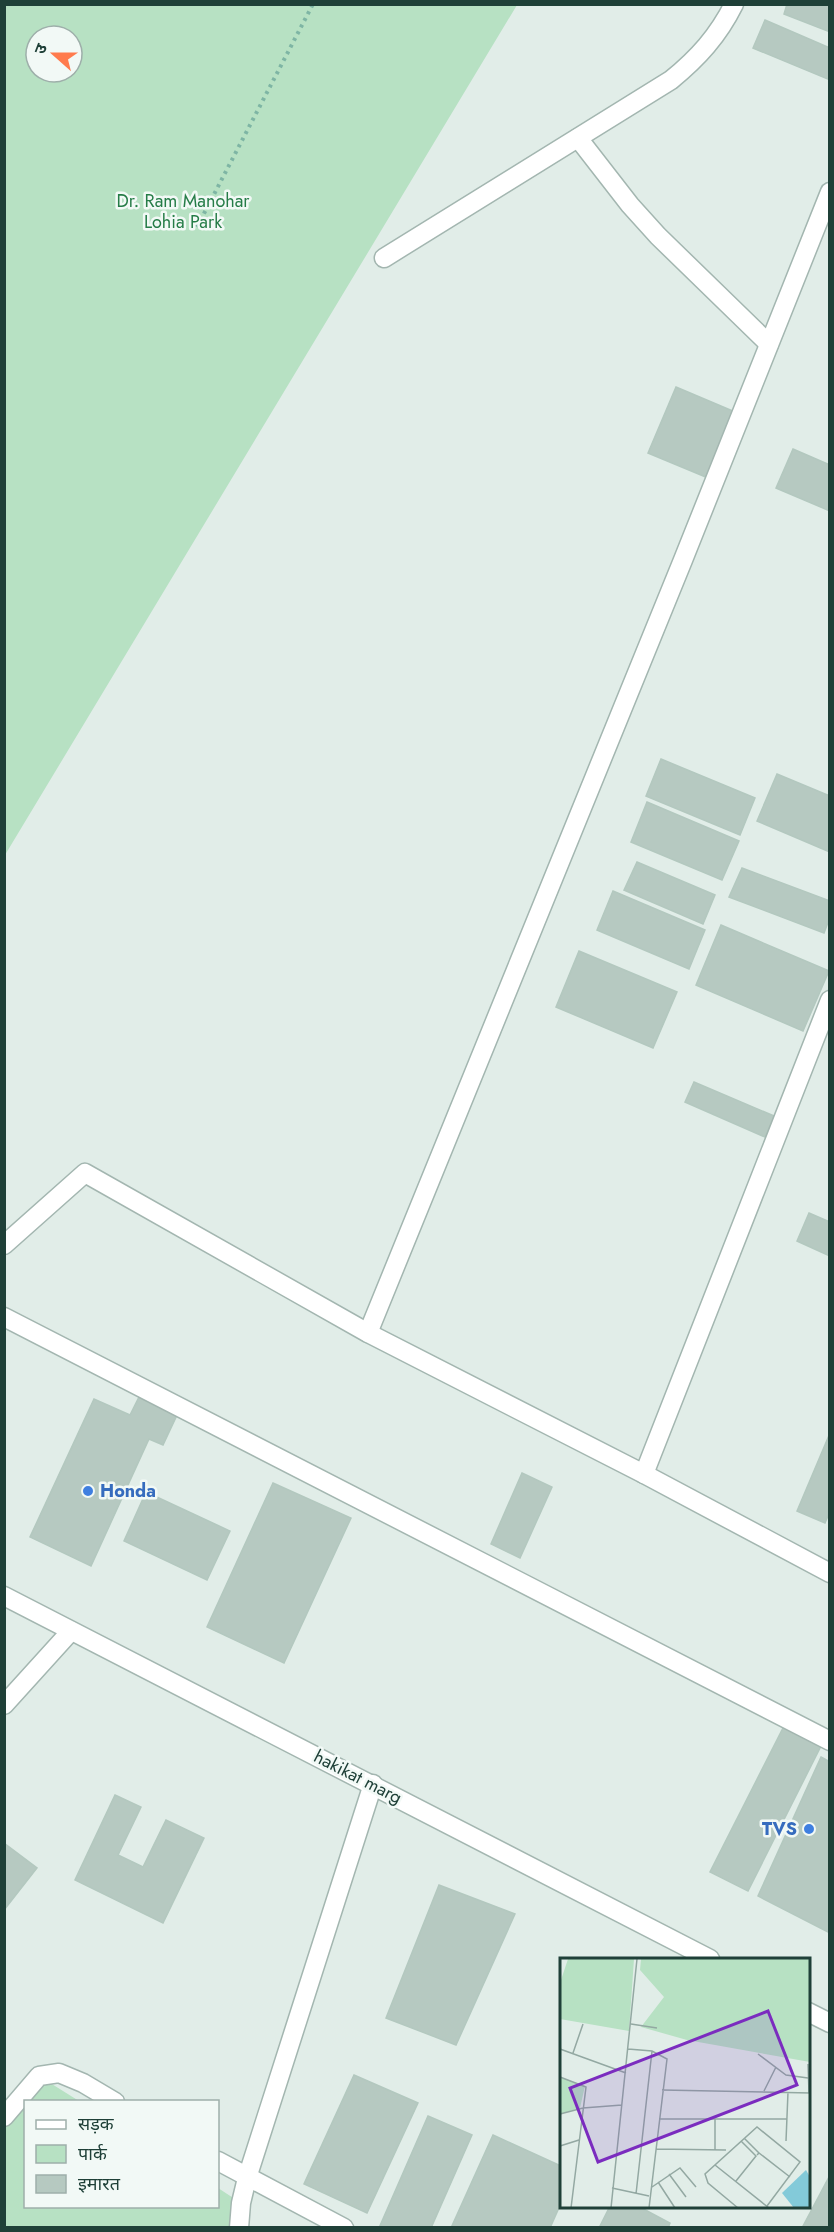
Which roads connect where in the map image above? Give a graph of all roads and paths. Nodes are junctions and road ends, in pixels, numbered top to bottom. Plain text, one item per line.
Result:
1 (313, 4) edge
2 (734, 4) edge
3 (578, 138) junction
4 (830, 192) edge
5 (197, 227) dead end
6 (384, 258) dead end
7 (769, 344) junction
8 (830, 1000) edge
9 (4, 1245) edge
10 (4, 1317) edge
11 (368, 1333) junction
12 (644, 1474) junction
13 (830, 1574) edge
14 (4, 1596) edge
15 (71, 1631) junction
16 (4, 1705) edge
17 (830, 1741) edge
18 (373, 1784) junction
19 (708, 1958) edge
20 (810, 2013) edge
21 (830, 2024) edge
22 (112, 2100) edge
23 (4, 2117) edge
24 (219, 2162) edge
25 (247, 2178) junction
26 (239, 2228) edge
27 (344, 2228) edge

1 - 5 path
2 - 3 street
3 - 6 street
3 - 7 street
4 - 7 street
7 - 11 street
8 - 12 street
9 - 11 street
10 - 17 street
11 - 12 street
12 - 13 street
14 - 15 street, hakikat marg
15 - 16 street
15 - 18 street, hakikat marg
18 - 19 street, hakikat marg
18 - 25 street
20 - 21 street
22 - 23 street
24 - 25 street
25 - 26 street
25 - 27 street

